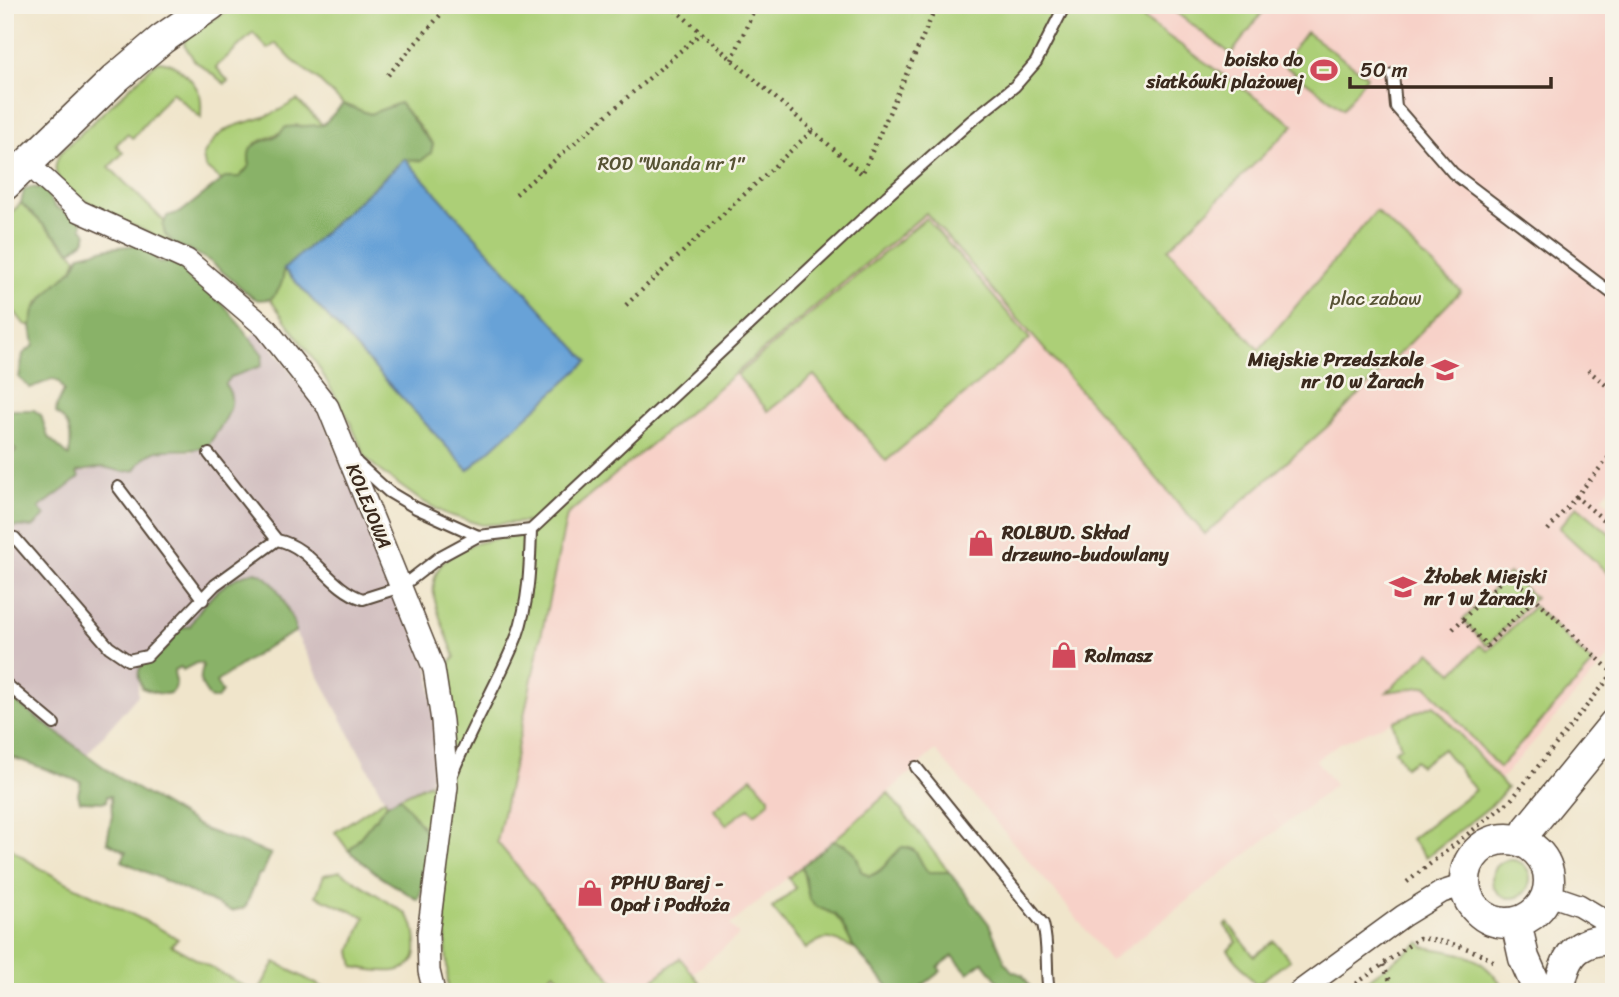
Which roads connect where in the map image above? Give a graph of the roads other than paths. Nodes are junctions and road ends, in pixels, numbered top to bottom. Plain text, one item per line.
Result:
1 (211, 5) edge
2 (1065, 5) edge
3 (1393, 74) dead end
4 (27, 163) junction
5 (5, 185) edge
6 (1614, 295) edge
7 (209, 454) dead end
8 (349, 456) junction
9 (118, 487) dead end
10 (531, 530) junction
11 (5, 536) edge
12 (478, 536) junction
13 (277, 540) junction
14 (401, 587) junction
15 (203, 600) junction
16 (5, 683) edge
17 (1614, 723) edge
18 (54, 724) dead end
19 (916, 767) dead end
20 (447, 788) junction
21 (1522, 842) junction
22 (1465, 885) junction
23 (1547, 894) junction
24 (1516, 922) junction
25 (1614, 926) edge
26 (1614, 939) edge
27 (433, 992) edge
28 (1049, 992) edge
29 (1299, 992) edge
30 (1539, 992) edge
31 (1559, 992) edge

1 - 4 street
2 - 10 lane
3 - 6 lane
4 - 5 street
4 - 8 street, KOLEJOWA
7 - 13 lane
8 - 12 lane
8 - 14 street, KOLEJOWA
9 - 15 lane
10 - 12 lane
10 - 20 lane
11 - 15 lane
12 - 14 lane
13 - 14 lane
13 - 15 lane
14 - 20 street, KOLEJOWA
16 - 18 lane
17 - 21 street
19 - 28 lane
20 - 27 street, KOLEJOWA
21 - 22 street
21 - 23 street
22 - 24 street
22 - 29 street
23 - 24 street
23 - 25 street
24 - 30 street
26 - 31 street

